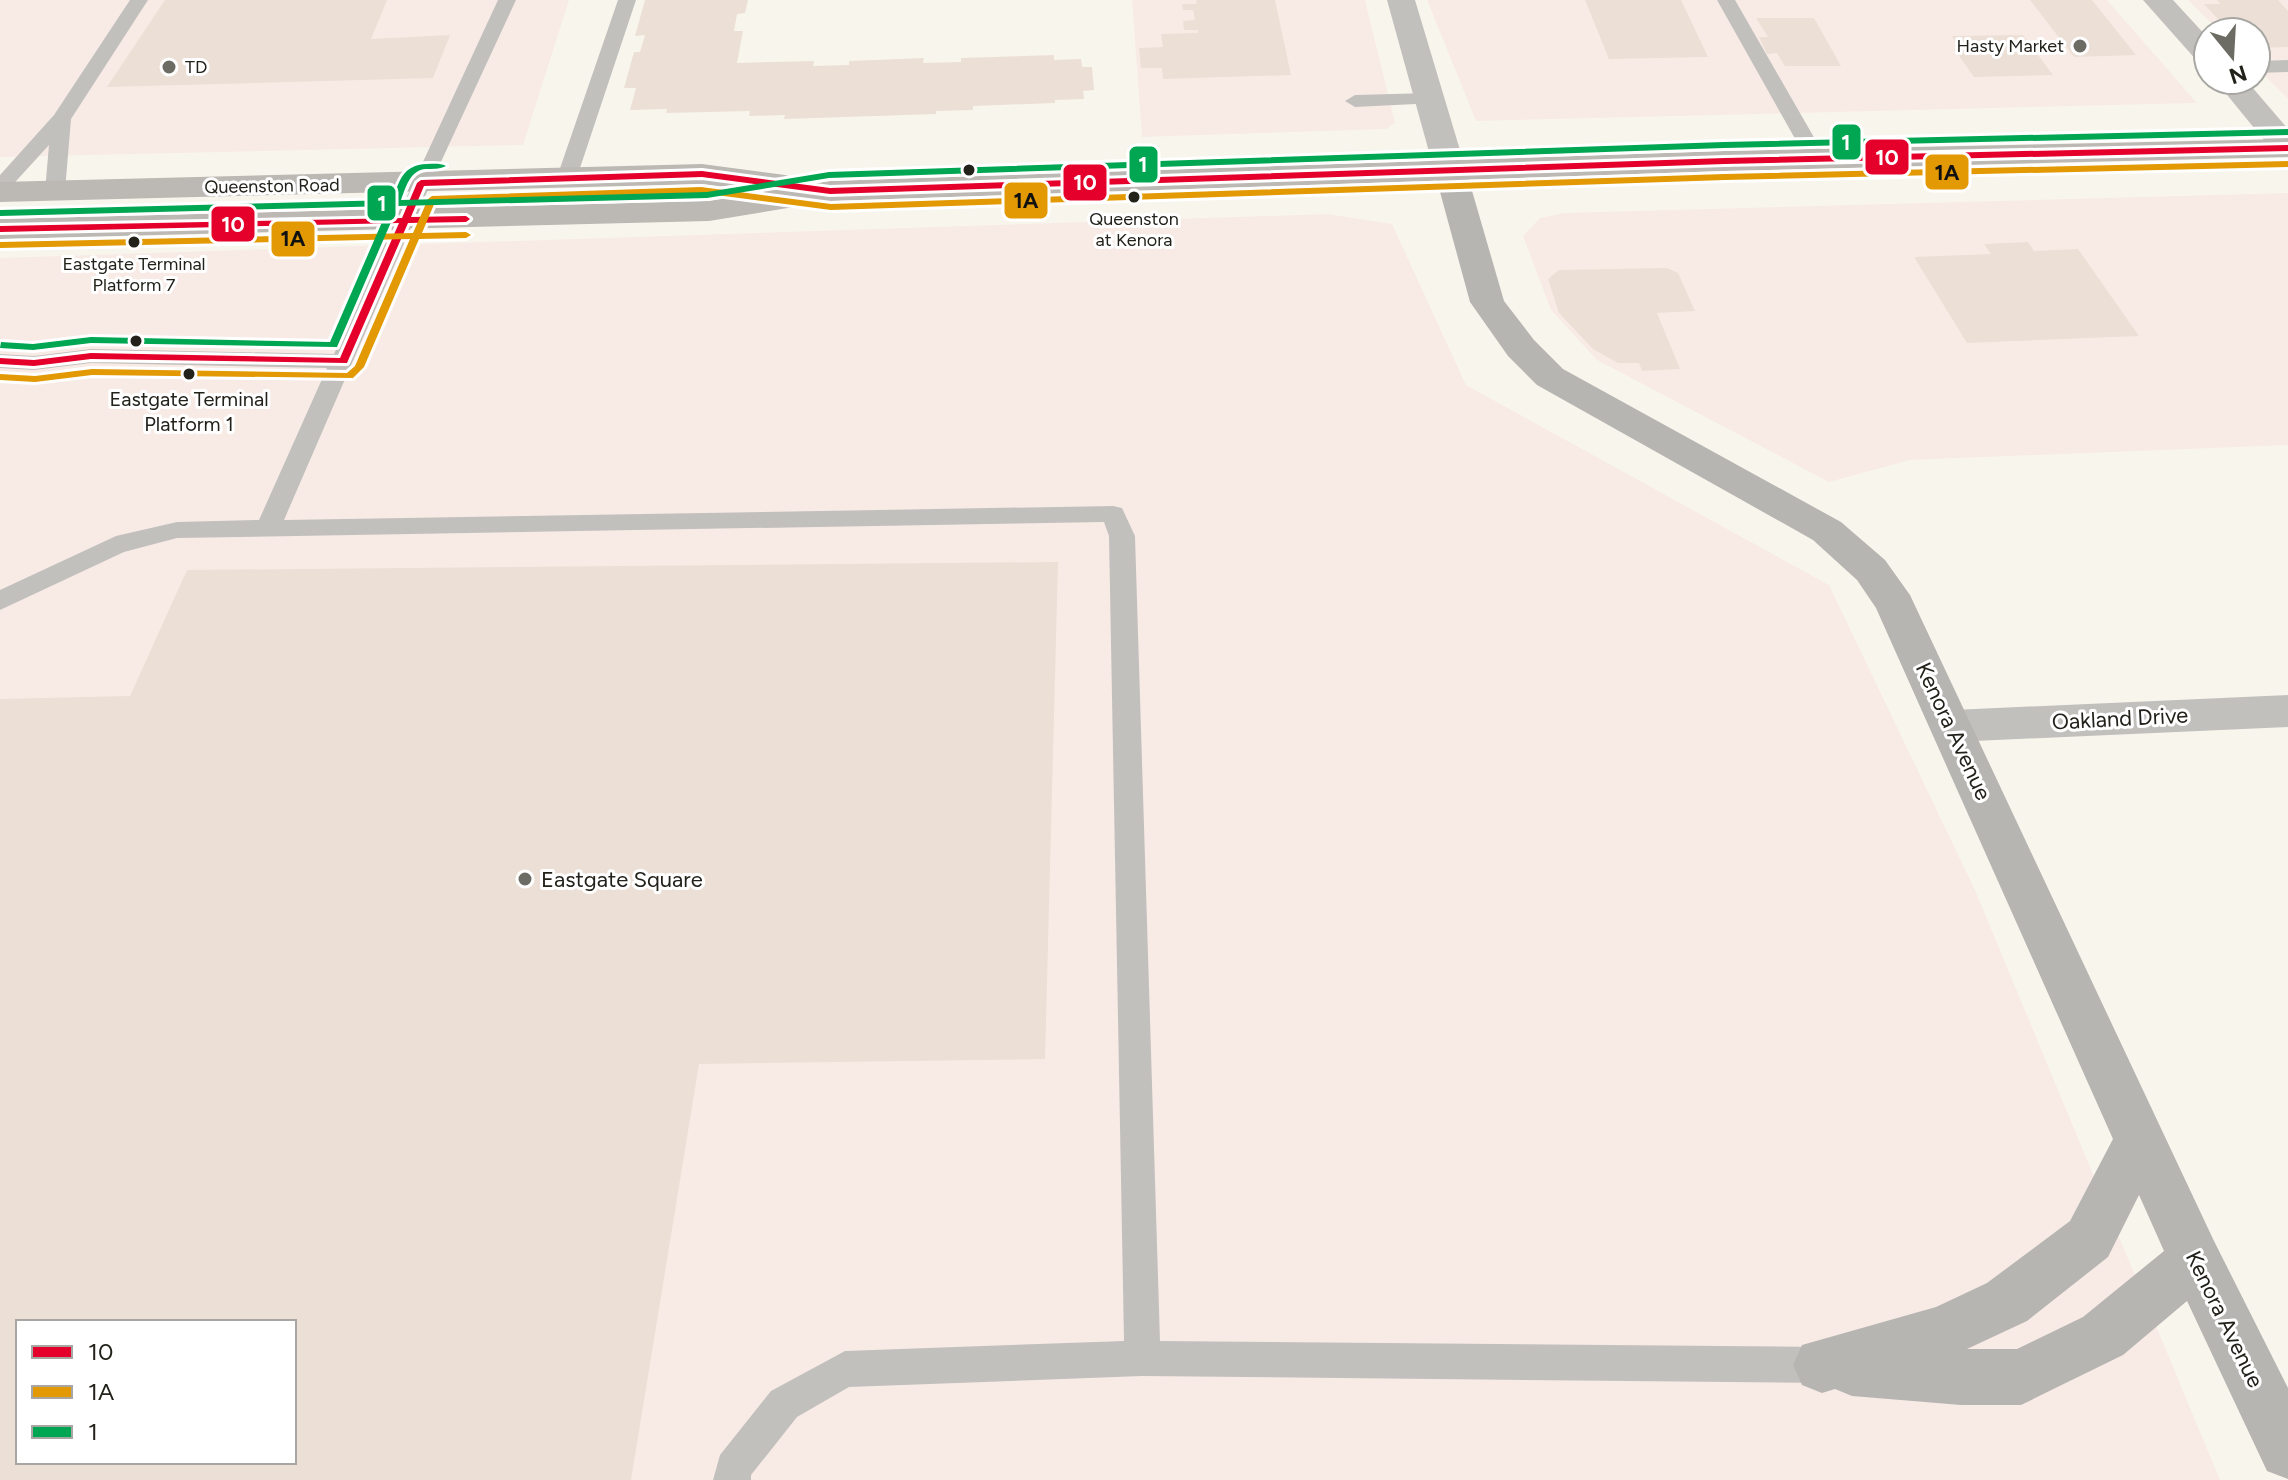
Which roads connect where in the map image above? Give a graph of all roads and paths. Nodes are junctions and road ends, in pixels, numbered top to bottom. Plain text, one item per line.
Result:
1 (139, 0) edge
2 (507, 0) edge
3 (627, 0) edge
4 (1401, 0) edge
5 (1726, 0) edge
6 (2157, 0) edge
7 (2192, 38) edge
8 (2243, 96) edge
9 (1429, 99) junction
10 (1355, 101) dead end
11 (61, 119) junction
12 (2287, 148) edge
13 (1817, 160) junction
14 (1450, 170) junction
15 (567, 177) junction
16 (421, 183) junction
17 (0, 189) edge
18 (55, 191) junction
19 (830, 191) junction
20 (404, 220) junction
21 (0, 229) edge
22 (0, 361) edge
23 (344, 361) junction
24 (269, 526) junction
25 (0, 601) edge
26 (2288, 711) edge
27 (1953, 726) junction
28 (2141, 1138) junction
29 (2195, 1259) junction
30 (1142, 1358) junction
31 (1822, 1365) junction
32 (2274, 1387) edge
33 (2288, 1450) edge
34 (732, 1480) edge

1 - 11 lane
2 - 16 lane
3 - 15 lane
4 - 9 street
5 - 13 lane
6 - 7 street
8 - 12 street
9 - 10 lane
9 - 14 street
11 - 17 lane
11 - 18 lane
12 - 13 main road, Queenston Road
13 - 14 main road, Queenston Road
14 - 19 main road, Queenston Road
14 - 27 street, Kenora Avenue
15 - 16 main road, Queenston Road
15 - 19 main road, Queenston Road
16 - 18 main road, Queenston Road
16 - 20 lane
17 - 18 main road, Queenston Road
19 - 20 main road, Queenston Road
20 - 21 main road, Queenston Road
20 - 23 lane
22 - 23 lane
23 - 24 lane
24 - 25 lane
24 - 30 lane
26 - 27 street, Oakland Drive
27 - 28 street, Kenora Avenue
28 - 29 street, Kenora Avenue
28 - 31 street
29 - 31 street
29 - 32 street, Kenora Avenue
30 - 31 lane
30 - 34 lane
32 - 33 street, Kenora Avenue

